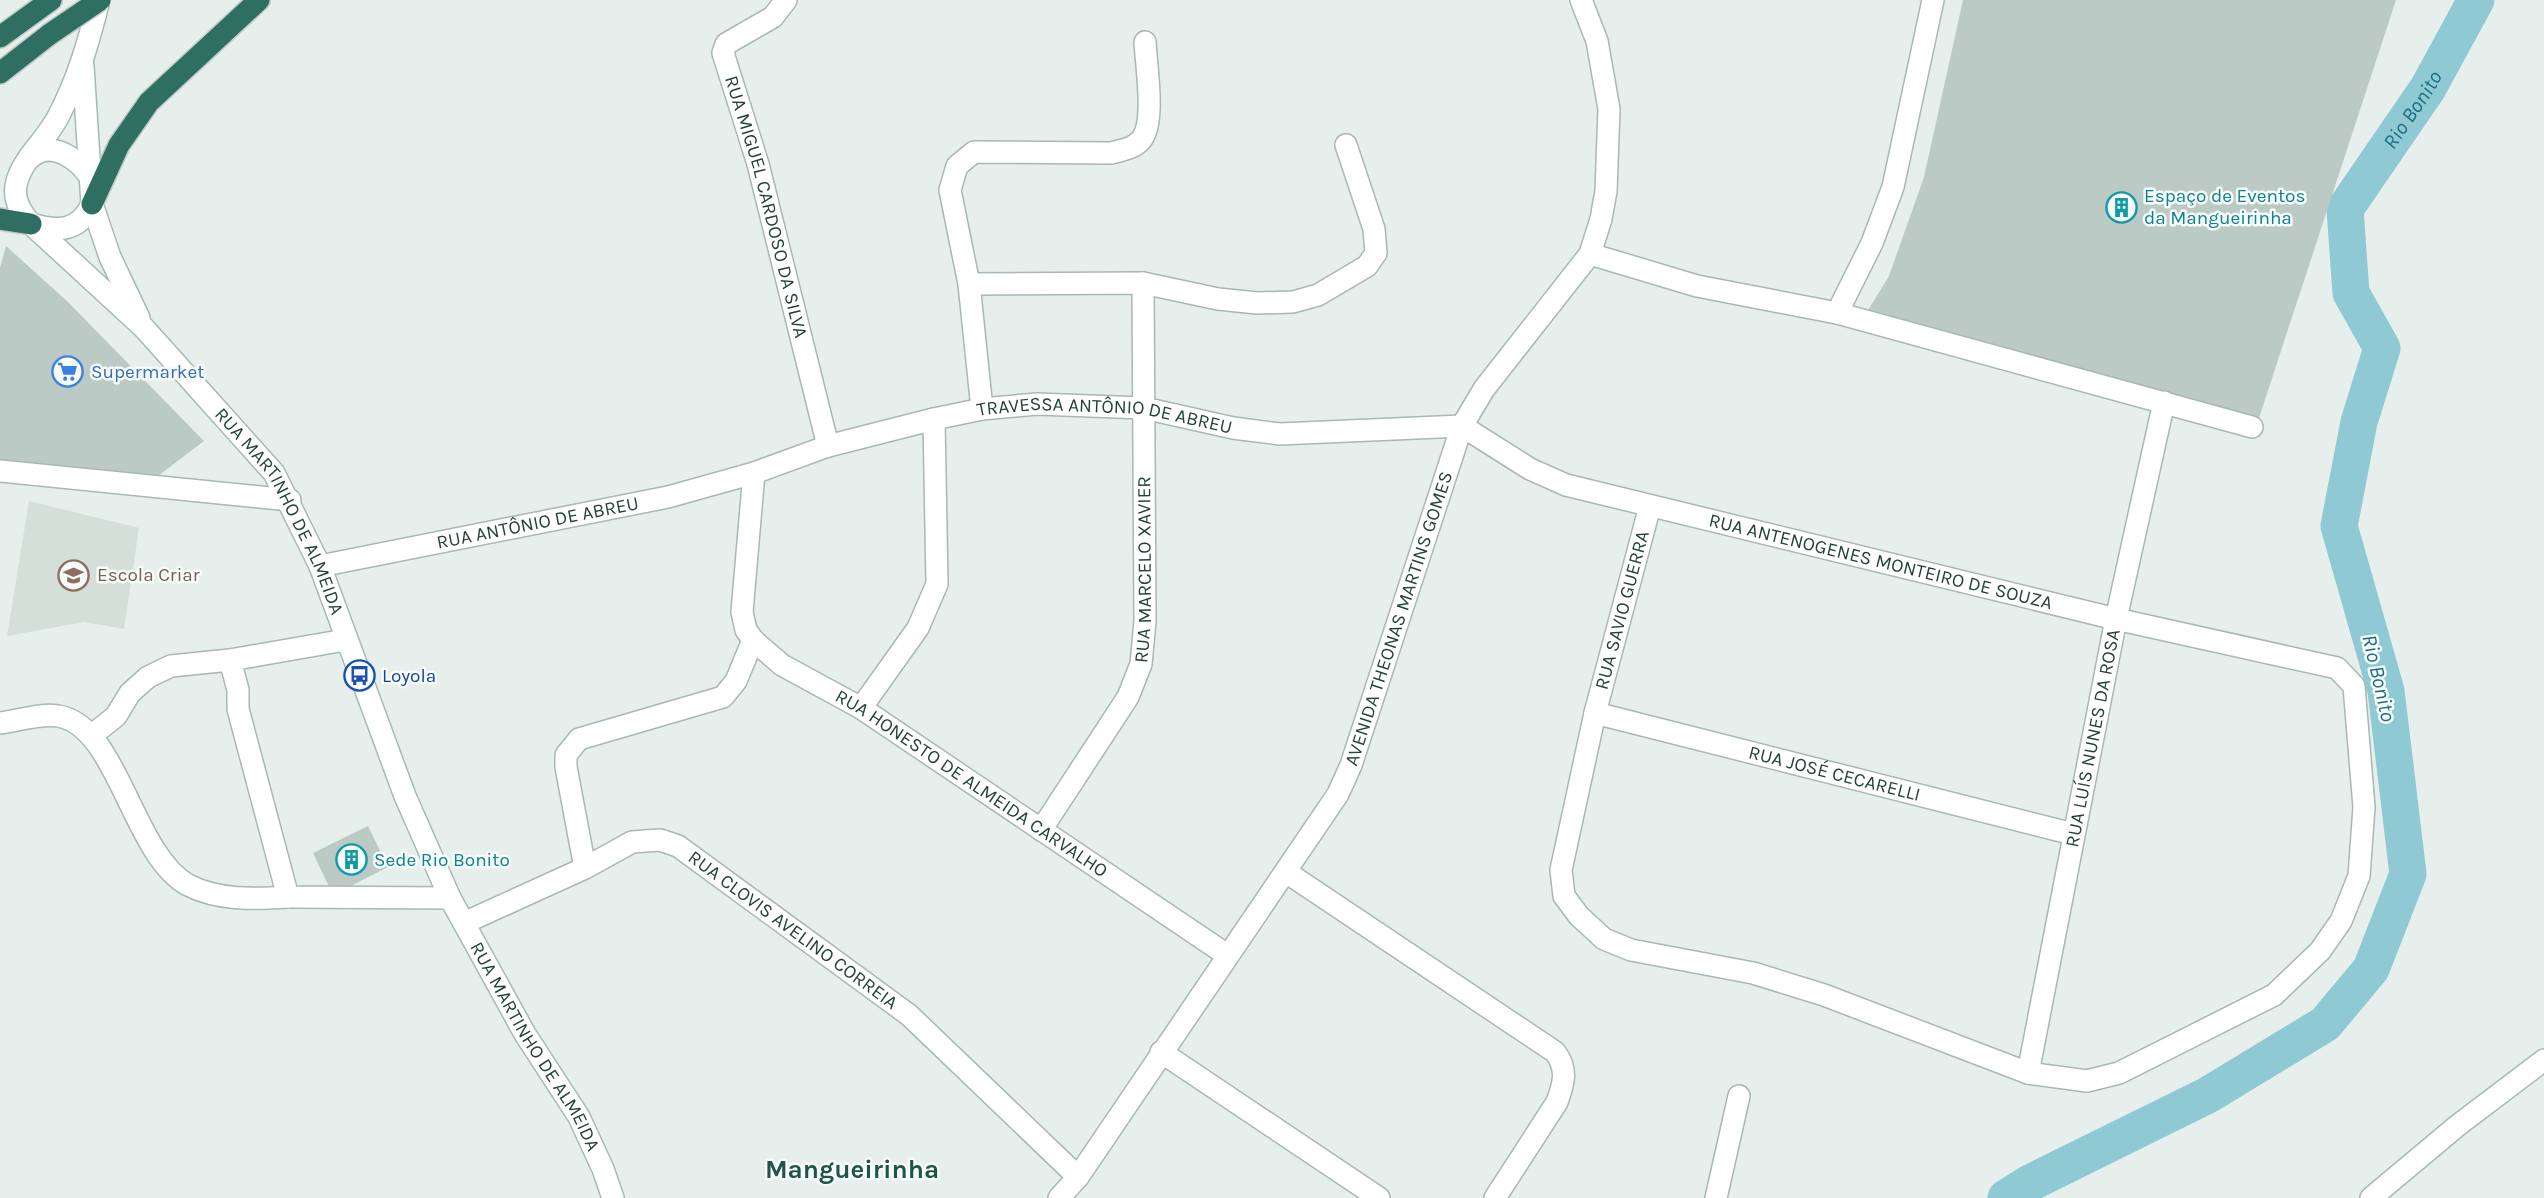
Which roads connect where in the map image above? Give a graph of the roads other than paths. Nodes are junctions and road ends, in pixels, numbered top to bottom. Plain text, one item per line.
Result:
1 (51, 0) edge
2 (100, 0) edge
3 (259, 0) edge
4 (786, 0) edge
5 (1581, 0) edge
6 (1933, 0) edge
7 (0, 37) edge
8 (1146, 42) dead end
9 (83, 64) junction
10 (0, 73) edge
11 (1346, 145) dead end
12 (26, 163) junction
13 (92, 180) junction
14 (92, 204) junction
15 (0, 219) edge
16 (31, 224) junction
17 (1590, 254) junction
18 (1143, 283) junction
19 (969, 284) junction
20 (1837, 313) junction
21 (144, 328) junction
22 (2164, 402) junction
23 (1144, 408) junction
24 (982, 409) junction
25 (934, 419) junction
26 (1462, 426) junction
27 (2252, 427) dead end
28 (828, 446) junction
29 (0, 471) edge
30 (754, 474) junction
31 (290, 500) junction
32 (1650, 506) junction
33 (320, 566) junction
34 (2116, 619) junction
35 (345, 640) junction
36 (753, 640) junction
37 (230, 660) junction
38 (861, 708) junction
39 (1595, 713) junction
40 (0, 723) edge
41 (91, 736) junction
42 (1041, 830) junction
43 (2073, 834) junction
44 (585, 868) junction
45 (1286, 872) junction
46 (288, 897) junction
47 (450, 898) junction
48 (464, 923) junction
49 (1227, 955) junction
50 (1161, 1052) junction
51 (2544, 1060) edge
52 (2028, 1073) junction
53 (1739, 1096) dead end
54 (1078, 1177) junction
55 (613, 1198) edge
56 (1059, 1198) edge
57 (1379, 1198) edge
58 (1495, 1198) edge
59 (1716, 1198) edge
60 (2371, 1198) edge

1 - 7 highway
2 - 9 street
2 - 10 highway, bridge
3 - 14 highway
4 - 28 street, RUA MIGUEL CARDOSO DA SILVA
5 - 17 street, AVENIDA THEONAS MARTINS GOMES
6 - 20 street
8 - 19 street
9 - 12 street
9 - 13 street
11 - 18 street
12 - 13 street
12 - 16 street
13 - 14 street
14 - 16 street
14 - 21 street, RUA MARTINHO DE ALMEIDA
15 - 16 highway
16 - 21 street, RUA MARTINHO DE ALMEIDA
17 - 20 street
17 - 26 street, AVENIDA THEONAS MARTINS GOMES
18 - 19 street
18 - 23 street, RUA MARCELO XAVIER
19 - 24 street
20 - 22 street
21 - 31 street, RUA MARTINHO DE ALMEIDA
22 - 27 street
22 - 34 street, RUA LUÍS NUNES DA ROSA
23 - 24 street, TRAVESSA ANTÔNIO DE ABREU
23 - 26 street, TRAVESSA ANTÔNIO DE ABREU
23 - 42 street, RUA MARCELO XAVIER
24 - 25 street, TRAVESSA ANTÔNIO DE ABREU
25 - 28 street, TRAVESSA ANTÔNIO DE ABREU
25 - 38 street
26 - 32 street, RUA ANTENOGENES MONTEIRO DE SOUZA
26 - 45 street, AVENIDA THEONAS MARTINS GOMES
28 - 30 street, TRAVESSA ANTÔNIO DE ABREU
29 - 31 street
30 - 33 street, RUA ANTÔNIO DE ABREU
30 - 36 street
31 - 33 street, RUA MARTINHO DE ALMEIDA
32 - 34 street, RUA ANTENOGENES MONTEIRO DE SOUZA
32 - 39 street, RUA SAVIO GUERRA
33 - 35 street, RUA MARTINHO DE ALMEIDA
34 - 43 street, RUA LUÍS NUNES DA ROSA
34 - 52 street, RUA ANTENOGENES MONTEIRO DE SOUZA
35 - 37 street, RUA MARTINHO DE ALMEIDA
35 - 47 street, RUA MARTINHO DE ALMEIDA
36 - 38 street, RUA HONESTO DE ALMEIDA CARVALHO
36 - 44 street
37 - 41 street, RUA MARTINHO DE ALMEIDA
37 - 46 street
38 - 42 street, RUA HONESTO DE ALMEIDA CARVALHO
39 - 43 street, RUA JOSÉ CECARELLI
39 - 52 street, RUA SAVIO GUERRA
40 - 41 street
41 - 46 street
42 - 49 street, RUA HONESTO DE ALMEIDA CARVALHO
43 - 52 street, RUA LUÍS NUNES DA ROSA
44 - 48 street, RUA CLOVIS AVELINO CORREIA
44 - 54 street, RUA CLOVIS AVELINO CORREIA
45 - 49 street, AVENIDA THEONAS MARTINS GOMES
45 - 58 street
46 - 47 street
47 - 48 street, RUA MARTINHO DE ALMEIDA
48 - 55 street, RUA MARTINHO DE ALMEIDA
49 - 50 street, AVENIDA THEONAS MARTINS GOMES
50 - 54 street, AVENIDA THEONAS MARTINS GOMES
50 - 57 street
51 - 60 street
53 - 59 street
54 - 56 street, AVENIDA THEONAS MARTINS GOMES

